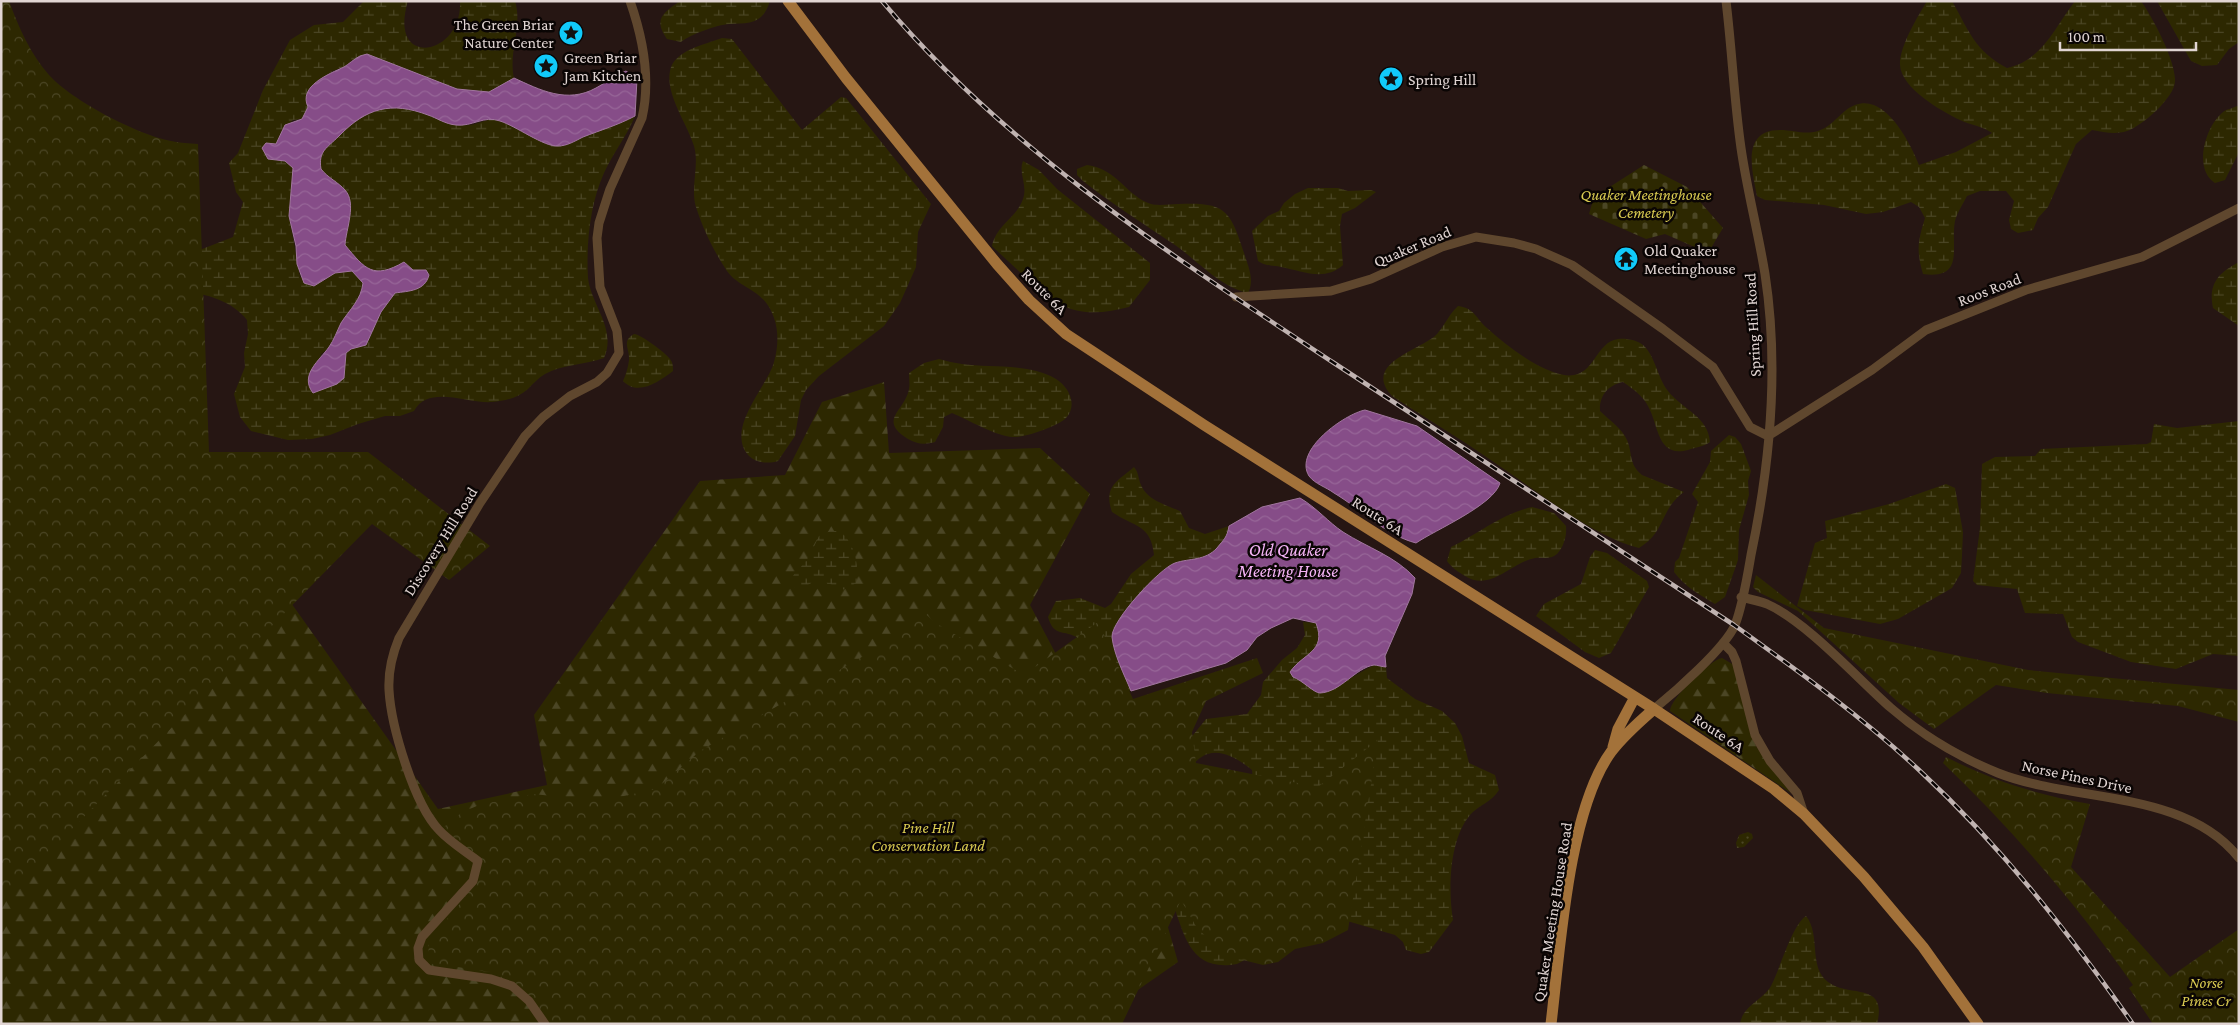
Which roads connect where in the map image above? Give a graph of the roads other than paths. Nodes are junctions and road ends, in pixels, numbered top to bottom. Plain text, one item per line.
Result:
1 (630, 1) edge
2 (788, 1) edge
3 (1726, 1) edge
4 (2239, 208) edge
5 (1236, 297) dead end
6 (1768, 436) junction
7 (1741, 597) junction
8 (1723, 643) junction
9 (1635, 697) junction
10 (1654, 708) junction
11 (1612, 751) junction
12 (1804, 814) junction
13 (2239, 858) edge
14 (545, 1024) edge
15 (1551, 1024) edge
16 (1978, 1024) edge

1 - 14 street, Discovery Hill Road
2 - 9 main road, Route 6A
3 - 6 street, Spring Hill Road
4 - 6 street, Roos Road
5 - 6 street, Quaker Road
6 - 7 street, Spring Hill Road
7 - 8 street, Spring Hill Road
7 - 13 street, Norse Pines Drive
8 - 10 street, Spring Hill Road
8 - 12 street
9 - 10 main road, Route 6A
9 - 11 main road, Quaker Meeting House Road
10 - 11 main road, Quaker Meeting House Road
10 - 12 main road, Route 6A
11 - 15 main road, Quaker Meeting House Road
12 - 16 main road, Route 6A

